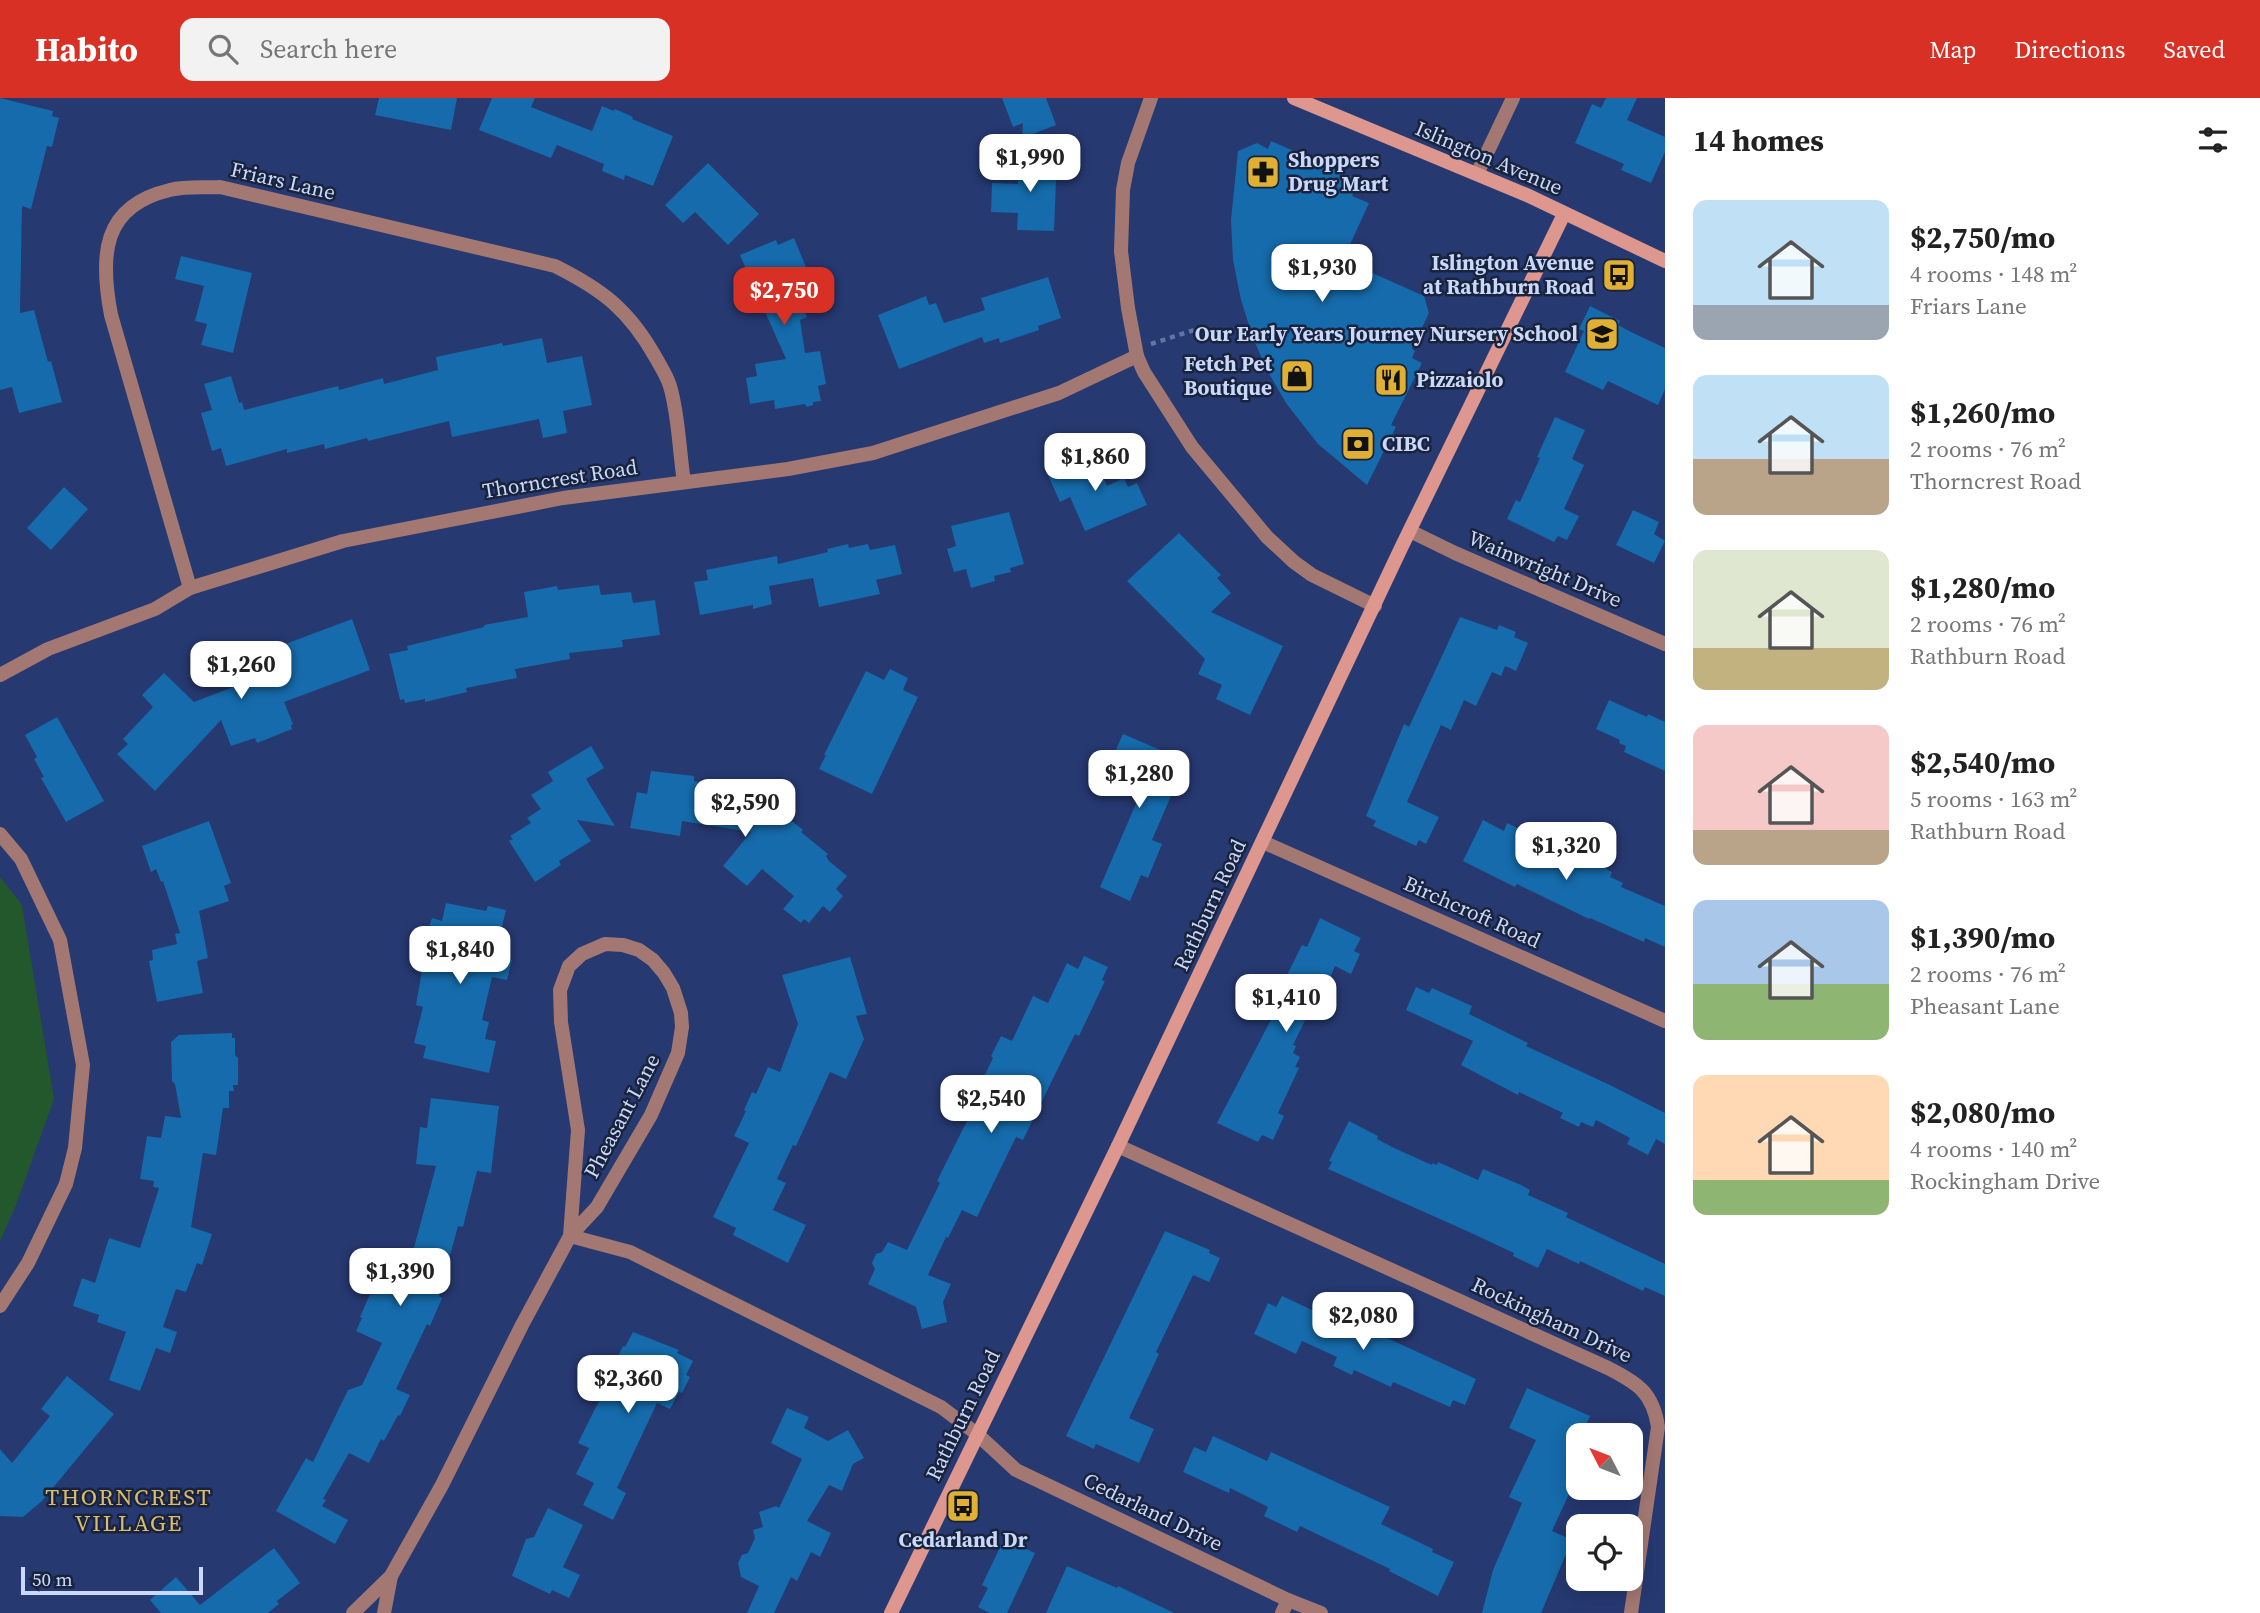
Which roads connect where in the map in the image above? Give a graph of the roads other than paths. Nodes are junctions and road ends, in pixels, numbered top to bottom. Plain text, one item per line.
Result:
1 (1151, 98) edge
2 (1294, 98) edge
3 (1513, 98) edge
4 (1476, 174) junction
5 (1564, 214) junction
6 (1665, 261) edge
7 (1136, 353) junction
8 (684, 482) junction
9 (1410, 531) junction
10 (190, 588) junction
11 (1375, 606) junction
12 (1665, 644) edge
13 (0, 675) edge
14 (0, 834) edge
15 (1263, 842) junction
16 (1665, 1021) edge
17 (1118, 1146) junction
18 (570, 1236) junction
19 (0, 1306) edge
20 (978, 1434) junction
21 (391, 1576) junction
22 (1285, 1607) edge
23 (353, 1613) edge
24 (384, 1613) edge
25 (891, 1613) edge
26 (1321, 1613) edge
27 (1631, 1613) edge

1 - 7 street
2 - 4 street, Islington Avenue
3 - 4 street
4 - 5 street, Islington Avenue
5 - 6 street, Islington Avenue
5 - 9 street, Rathburn Road
7 - 8 street, Thorncrest Road
7 - 11 street
8 - 10 street, Thorncrest Road
8 - 10 street, Friars Lane
9 - 11 street, Rathburn Road
9 - 12 street, Wainwright Drive
10 - 13 street, Thorncrest Road
11 - 15 street, Rathburn Road
14 - 19 street
15 - 16 street, Birchcroft Road
15 - 17 street, Rathburn Road
17 - 20 street, Rathburn Road
17 - 27 street, Rockingham Drive
18 - 18 street, Pheasant Lane
18 - 20 street
18 - 21 street, Pheasant Lane
20 - 22 street, Cedarland Drive
20 - 25 street, Rathburn Road
21 - 23 street, Pheasant Lane
21 - 24 street, Pheasant Lane
22 - 26 street, Cedarland Drive

